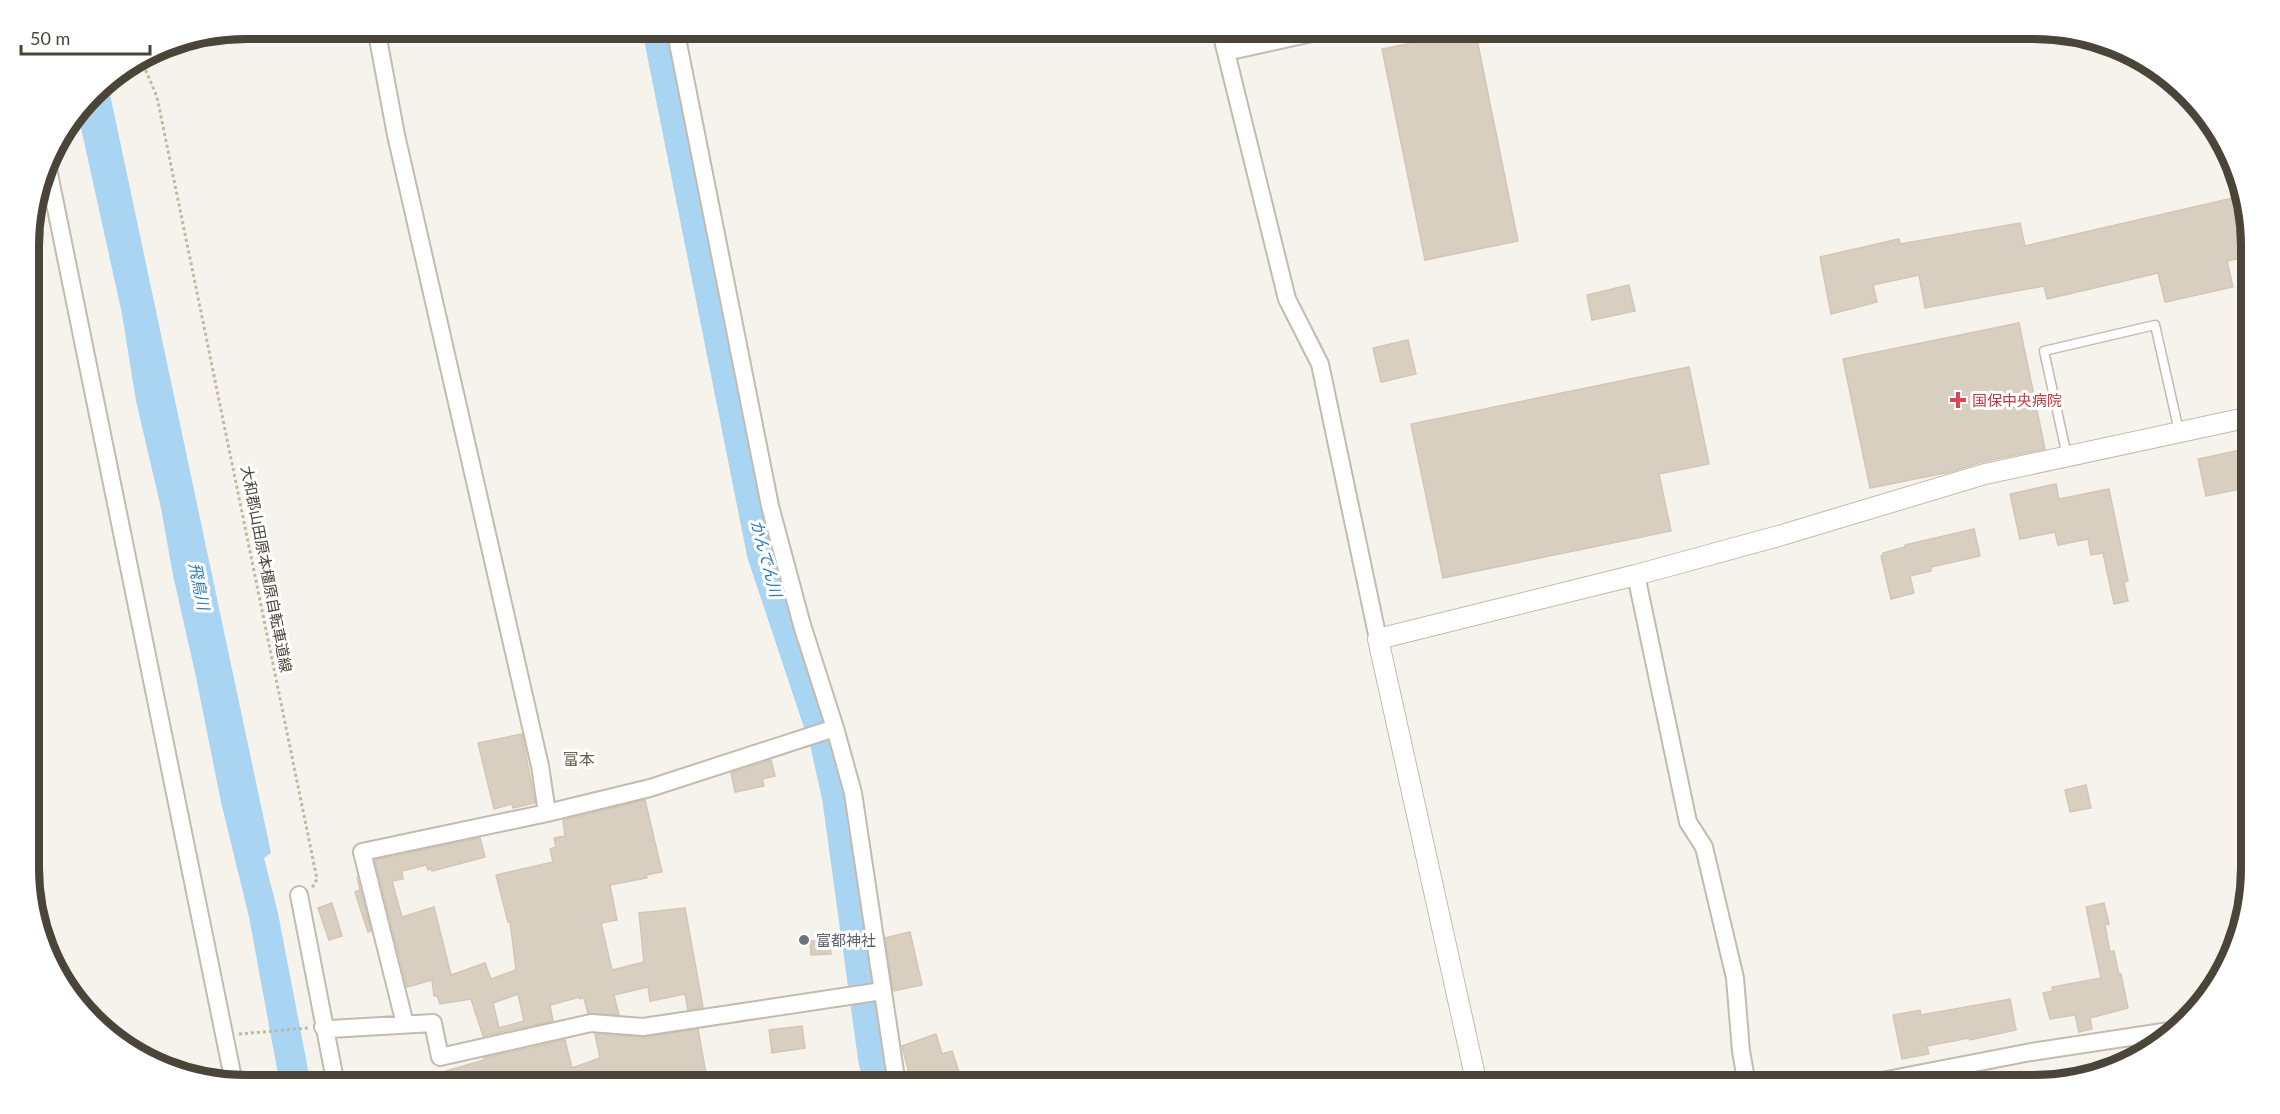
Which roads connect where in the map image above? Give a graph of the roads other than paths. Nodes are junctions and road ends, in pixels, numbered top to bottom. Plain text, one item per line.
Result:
1 (378, 39) edge
2 (677, 39) edge
3 (1223, 39) edge
4 (1284, 39) edge
5 (1226, 52) junction
6 (50, 180) edge
7 (2241, 419) edge
8 (2179, 431) junction
9 (2067, 456) junction
10 (1636, 574) junction
11 (1378, 639) junction
12 (835, 728) junction
13 (547, 813) junction
14 (305, 892) road end
15 (882, 991) junction
16 (405, 1024) junction
17 (323, 1027) junction
18 (2159, 1033) edge
19 (232, 1075) edge
20 (334, 1075) edge
21 (895, 1075) edge
22 (1475, 1075) edge
23 (1745, 1075) edge
24 (1913, 1075) edge

1 - 13 street
2 - 12 street
3 - 5 street
4 - 5 street
5 - 11 street
6 - 19 street
7 - 8 street
8 - 9 street
8 - 9 lane
9 - 10 street
10 - 11 street
10 - 23 street
11 - 22 street
12 - 13 street
12 - 15 street
13 - 16 street
14 - 17 street
15 - 16 street
15 - 21 street
16 - 17 street
17 - 20 street
18 - 24 street

